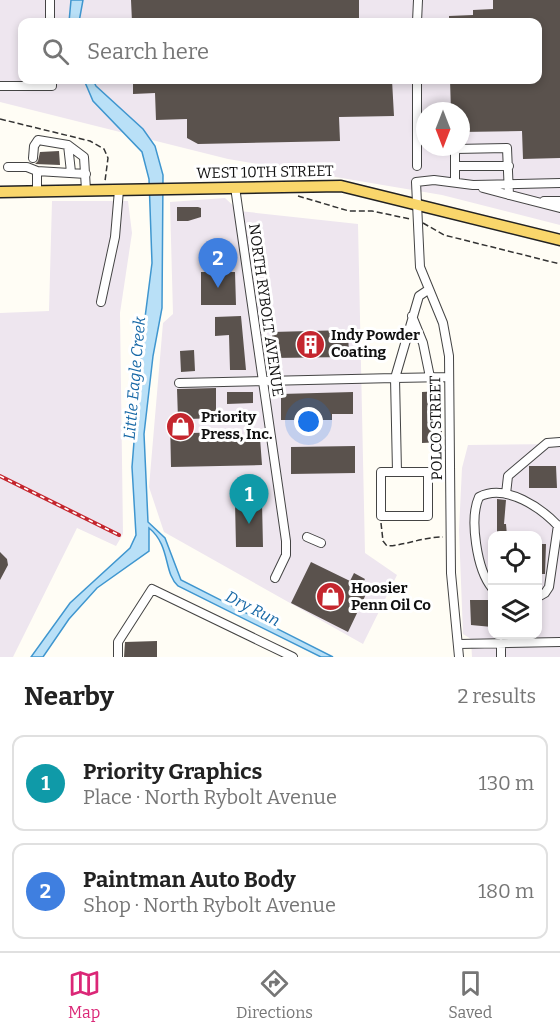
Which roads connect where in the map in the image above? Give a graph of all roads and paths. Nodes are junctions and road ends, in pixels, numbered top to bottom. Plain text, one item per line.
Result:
1 (50, 0) edge
2 (418, 0) edge
3 (50, 18) edge
4 (417, 18) edge
5 (52, 84) edge
6 (417, 84) edge
7 (0, 86) edge
8 (68, 145) junction
9 (35, 164) junction
10 (417, 166) dead end
11 (455, 166) junction
12 (509, 166) junction
13 (8, 167) dead end
14 (70, 172) junction
15 (86, 174) junction
16 (455, 182) junction
17 (560, 183) edge
18 (509, 184) junction
19 (473, 185) junction
20 (235, 187) junction
21 (86, 190) junction
22 (124, 190) junction
23 (0, 192) edge
24 (37, 192) junction
25 (295, 195) dead end
26 (509, 195) junction
27 (533, 201) junction
28 (560, 201) edge
29 (418, 204) junction
30 (560, 208) edge
31 (418, 222) junction
32 (560, 240) edge
33 (560, 264) edge
34 (428, 290) junction
35 (101, 302) dead end
36 (412, 316) junction
37 (430, 377) junction
38 (449, 377) junction
39 (395, 378) junction
40 (263, 381) junction
41 (179, 382) dead end
42 (560, 442) edge
43 (397, 472) junction
44 (506, 494) junction
45 (381, 516) junction
46 (559, 526) edge
47 (307, 537) dead end
48 (451, 537) junction
49 (321, 543) dead end
50 (276, 578) dead end
51 (490, 585) edge
52 (542, 594) edge
53 (535, 639) edge
54 (560, 642) edge
55 (499, 643) junction
56 (459, 644) junction
57 (118, 657) edge
58 (293, 657) edge
59 (459, 657) edge
60 (499, 657) edge

1 - 3 street
2 - 4 street
5 - 7 street
6 - 10 street
8 - 9 street
8 - 14 street
8 - 15 street
9 - 13 street
9 - 14 street
9 - 24 street
11 - 12 street
11 - 12 street
11 - 16 street
12 - 18 street
14 - 15 street
15 - 21 street
16 - 19 street
16 - 29 street, POLCO STREET
17 - 18 street
18 - 19 street
18 - 26 street
19 - 26 street
20 - 22 main road, WEST 10TH STREET
20 - 29 main road, WEST 10TH STREET
20 - 40 street, NORTH RYBOLT AVENUE
21 - 22 main road, WEST 10TH STREET
21 - 24 main road, WEST 10TH STREET
22 - 35 street
23 - 24 main road, WEST 10TH STREET
25 - 31 path
26 - 27 street
27 - 28 street
27 - 30 street
29 - 31 street, POLCO STREET
29 - 32 main road, WEST 10TH STREET
31 - 33 path
31 - 34 street, POLCO STREET
34 - 36 street
34 - 38 street, POLCO STREET
36 - 37 street
36 - 39 street
37 - 38 street
37 - 39 street
38 - 48 street, POLCO STREET
39 - 40 street
39 - 43 street
40 - 41 street
40 - 50 street, NORTH RYBOLT AVENUE
42 - 44 street
43 - 45 street
43 - 45 street
44 - 46 street
44 - 51 street
45 - 48 path
46 - 52 street
47 - 49 street
48 - 56 street, POLCO STREET
53 - 54 street
53 - 55 street
55 - 56 street
55 - 60 street
56 - 59 street, POLCO STREET
57 - 58 street

